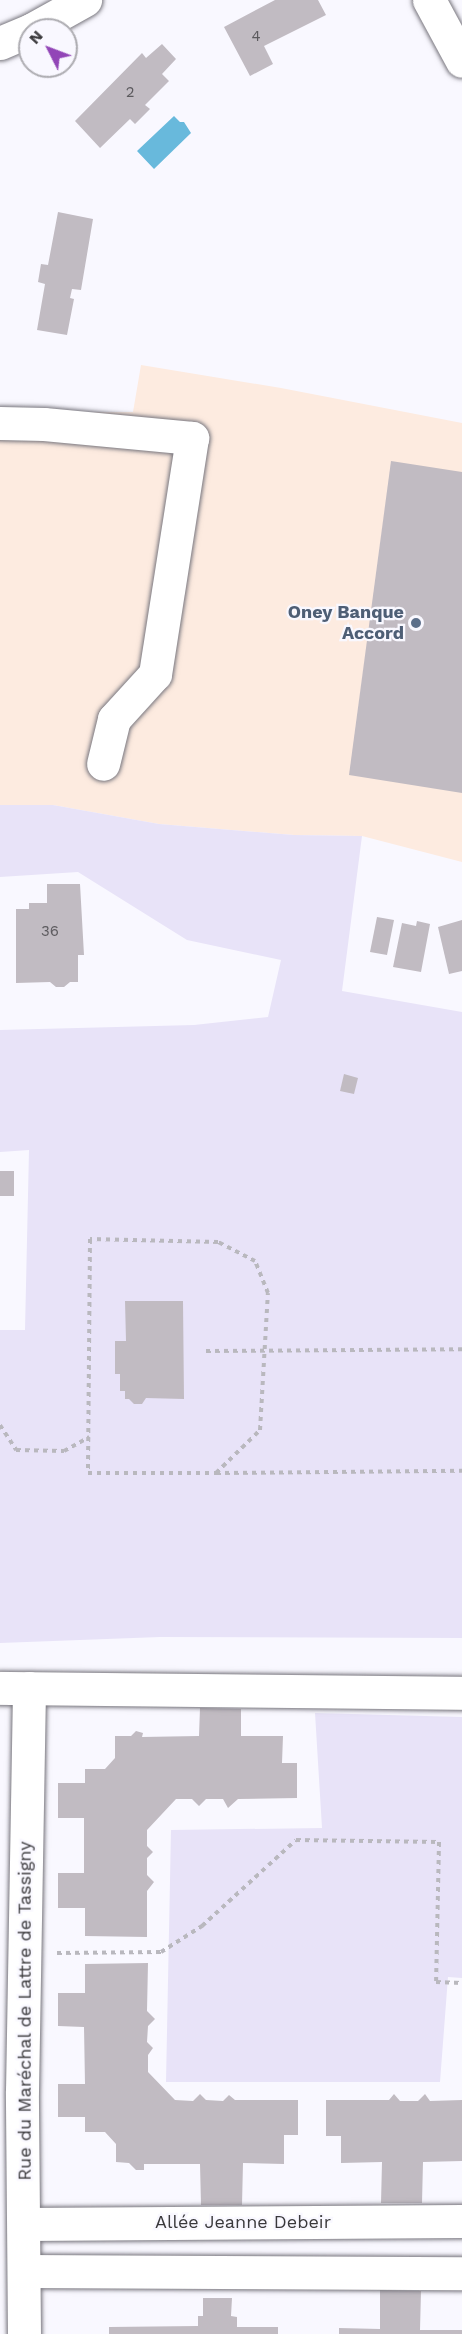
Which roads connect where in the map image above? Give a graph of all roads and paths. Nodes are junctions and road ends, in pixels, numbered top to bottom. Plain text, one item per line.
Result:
1 (85, 0) edge
2 (429, 0) edge
3 (52, 18) edge
4 (18, 35) edge
5 (0, 43) edge
6 (462, 61) edge
7 (0, 423) edge
8 (103, 764) dead end
9 (462, 1349) edge
10 (206, 1351) dead end
11 (267, 1351) junction
12 (0, 1425) edge
13 (89, 1437) junction
14 (462, 1472) edge
15 (216, 1473) junction
16 (15, 1688) edge
17 (462, 1693) edge
18 (23, 1953) junction
19 (462, 1983) edge
20 (11, 2091) edge
21 (462, 2221) edge
22 (25, 2224) junction
23 (25, 2271) junction
24 (462, 2273) edge
25 (24, 2334) edge

1 - 3 street
2 - 6 street
4 - 5 street
7 - 8 street
9 - 11 path
10 - 11 path
11 - 13 path
11 - 15 path
12 - 13 path
13 - 15 path
14 - 15 path
16 - 17 street, Rue du Maréchal de Lattre de Tassigny
16 - 18 street, Rue du Maréchal de Lattre de Tassigny
18 - 19 path
18 - 20 street, Rue du Maréchal de Lattre de Tassigny
20 - 22 street, Rue du Maréchal de Lattre de Tassigny
21 - 22 street, Allée Jeanne Debeir
22 - 23 street, Rue du Maréchal de Lattre de Tassigny
23 - 24 street
23 - 25 street, Rue du Maréchal de Lattre de Tassigny

